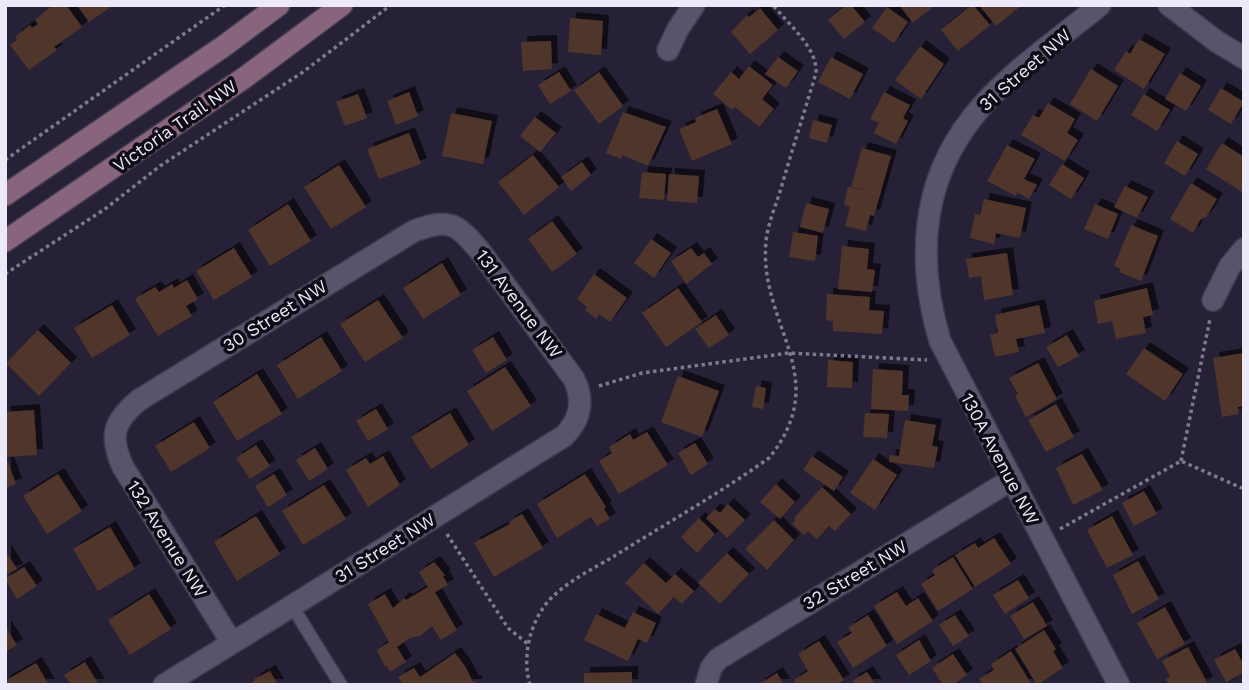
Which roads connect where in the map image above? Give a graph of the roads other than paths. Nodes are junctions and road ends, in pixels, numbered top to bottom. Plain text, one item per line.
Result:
1 (279, 5) edge
2 (342, 5) edge
3 (694, 5) edge
4 (1100, 5) edge
5 (1169, 5) edge
6 (668, 50) dead end
7 (1244, 58) edge
8 (5, 195) edge
9 (927, 219) joint
10 (449, 224) joint
11 (5, 241) edge
12 (1244, 248) edge
13 (1213, 300) road end
14 (580, 392) joint
15 (115, 430) joint
16 (1011, 480) junction
17 (292, 606) junction
18 (232, 643) junction
19 (706, 681) edge
20 (164, 685) edge
21 (341, 685) edge
22 (1119, 685) edge

1 - 8 main road
2 - 11 main road, Victoria Trail NW
3 - 6 street
4 - 9 street, 31 Street NW
5 - 7 street
9 - 16 street, 130A Avenue NW
10 - 14 street, 131 Avenue NW
10 - 15 street, 30 Street NW
12 - 13 street
14 - 17 street, 31 Street NW
15 - 18 street, 132 Avenue NW
16 - 19 street, 32 Street NW
16 - 22 street, 130A Avenue NW
17 - 18 street, 31 Street NW
17 - 21 lane
18 - 20 street, 31 Street NW

